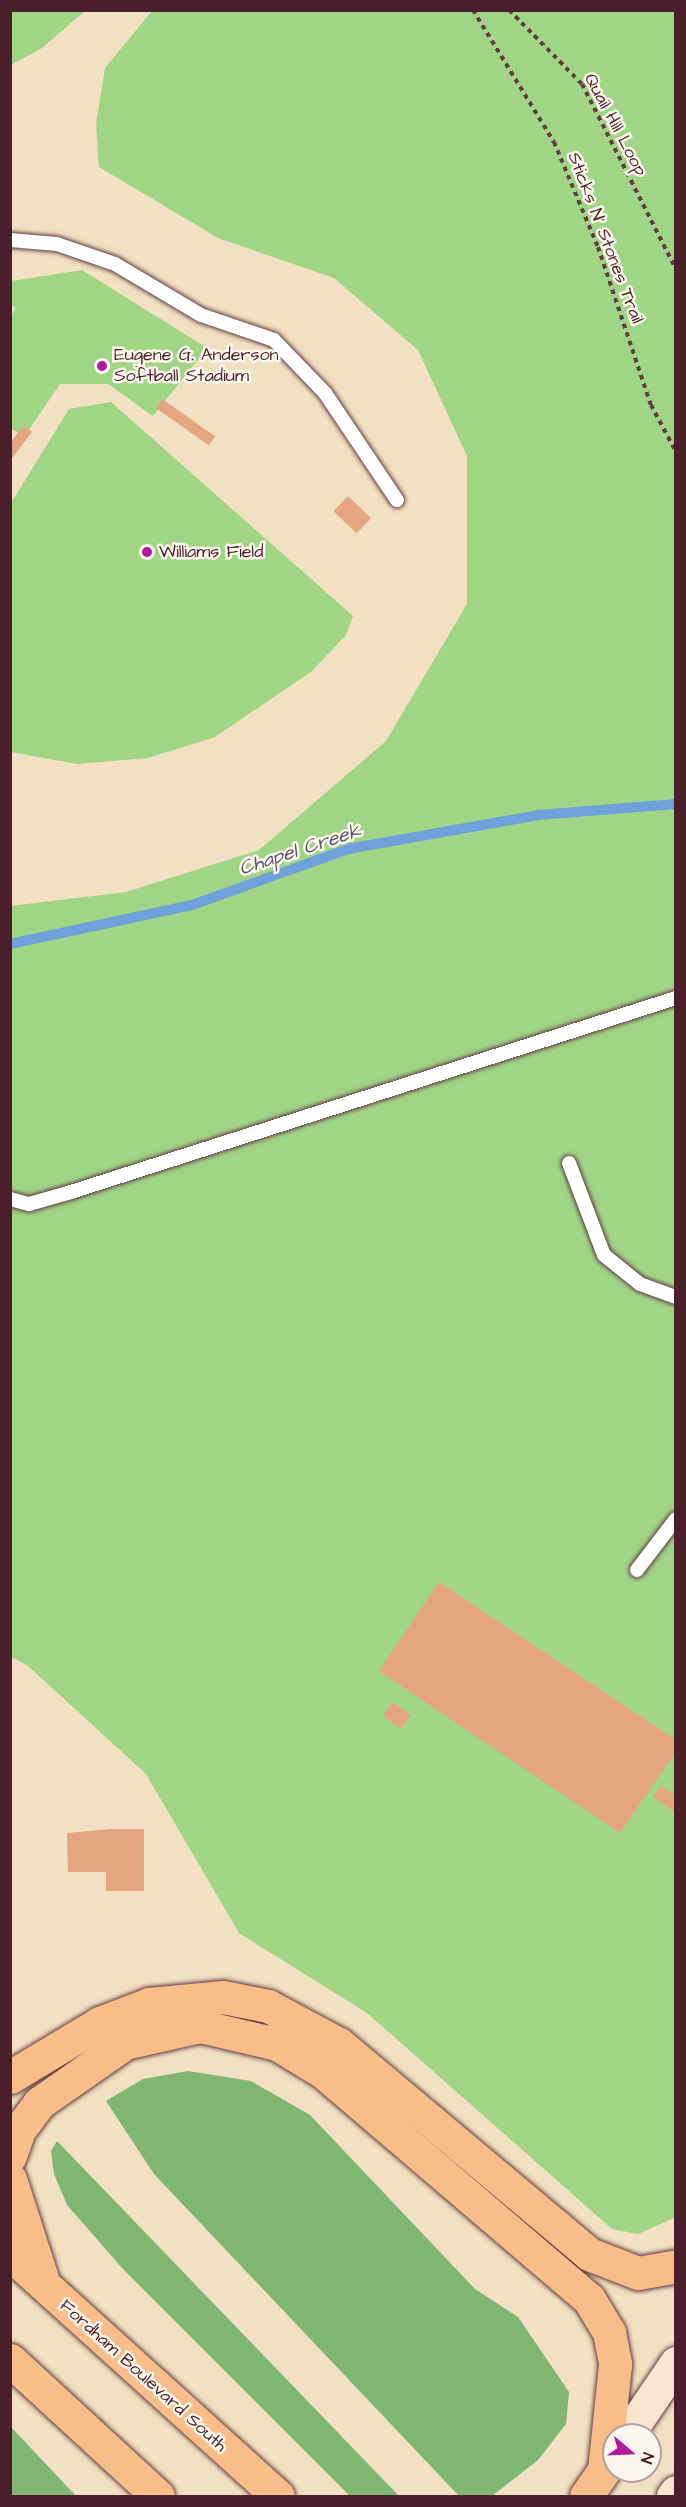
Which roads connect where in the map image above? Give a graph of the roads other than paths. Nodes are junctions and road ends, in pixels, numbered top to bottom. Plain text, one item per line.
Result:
1 (10, 240) edge
2 (397, 500) dead end
3 (675, 998) edge
4 (569, 1163) dead end
5 (10, 1199) edge
6 (675, 1297) edge
7 (675, 1519) edge
8 (637, 1570) dead end
9 (10, 2077) edge
10 (10, 2156) edge
11 (10, 2179) edge
12 (10, 2254) edge
13 (675, 2266) edge
14 (45, 2289) junction
15 (10, 2360) edge
16 (675, 2363) edge
17 (635, 2423) edge
18 (601, 2474) edge
19 (675, 2492) edge
20 (158, 2496) edge
21 (278, 2496) edge
22 (673, 2496) edge

1 - 2 lane
3 - 5 lane
4 - 6 lane
7 - 8 lane
9 - 13 highway
10 - 18 highway
11 - 14 highway
12 - 14 highway, Fordham Boulevard South
14 - 21 highway, Fordham Boulevard South
15 - 20 highway
16 - 17 main road
19 - 22 main road

